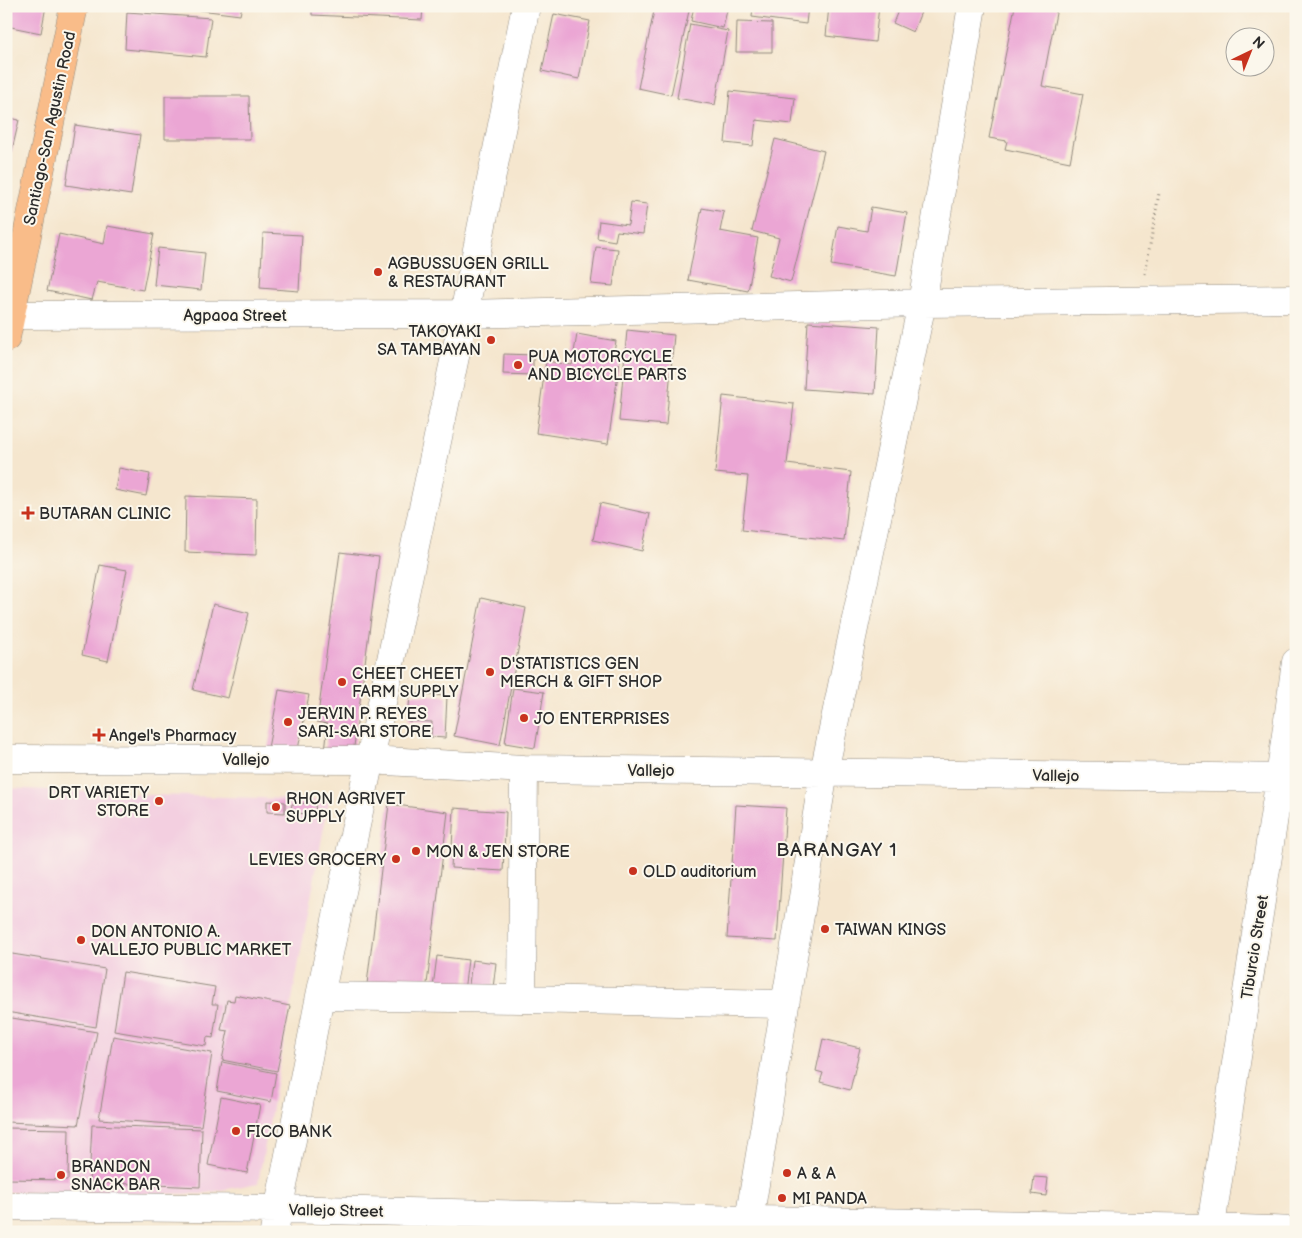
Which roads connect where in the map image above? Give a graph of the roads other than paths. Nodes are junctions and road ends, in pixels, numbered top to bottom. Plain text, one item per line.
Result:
1 (74, 6) edge
2 (526, 6) edge
3 (972, 6) edge
4 (1296, 299) edge
5 (922, 303) junction
6 (464, 314) junction
7 (8, 323) edge
8 (1296, 662) edge
9 (6, 759) edge
10 (369, 760) junction
11 (524, 769) junction
12 (824, 772) junction
13 (1288, 778) edge
14 (320, 996) junction
15 (522, 999) junction
16 (785, 1004) junction
17 (6, 1206) edge
18 (276, 1220) edge
19 (748, 1226) edge
20 (1210, 1230) edge
21 (1296, 1231) edge

1 - 7 main road, Santiago-San Agustin Road
2 - 6 street
3 - 5 street
4 - 5 street, Agpaoa Street
5 - 6 street, Agpaoa Street
5 - 12 street
6 - 7 street, Agpaoa Street
6 - 10 street
8 - 13 street, Tiburcio Street
9 - 10 street, Vallejo
10 - 11 street, Vallejo
10 - 14 street
11 - 12 street, Vallejo
11 - 15 street
12 - 13 street, Vallejo
12 - 16 street
13 - 20 street, Tiburcio Street
14 - 15 street
14 - 18 street
15 - 16 street
16 - 19 street
17 - 18 street, Vallejo Street
18 - 19 street, Vallejo Street
19 - 20 street, Vallejo Street
20 - 21 street, Vallejo Street

